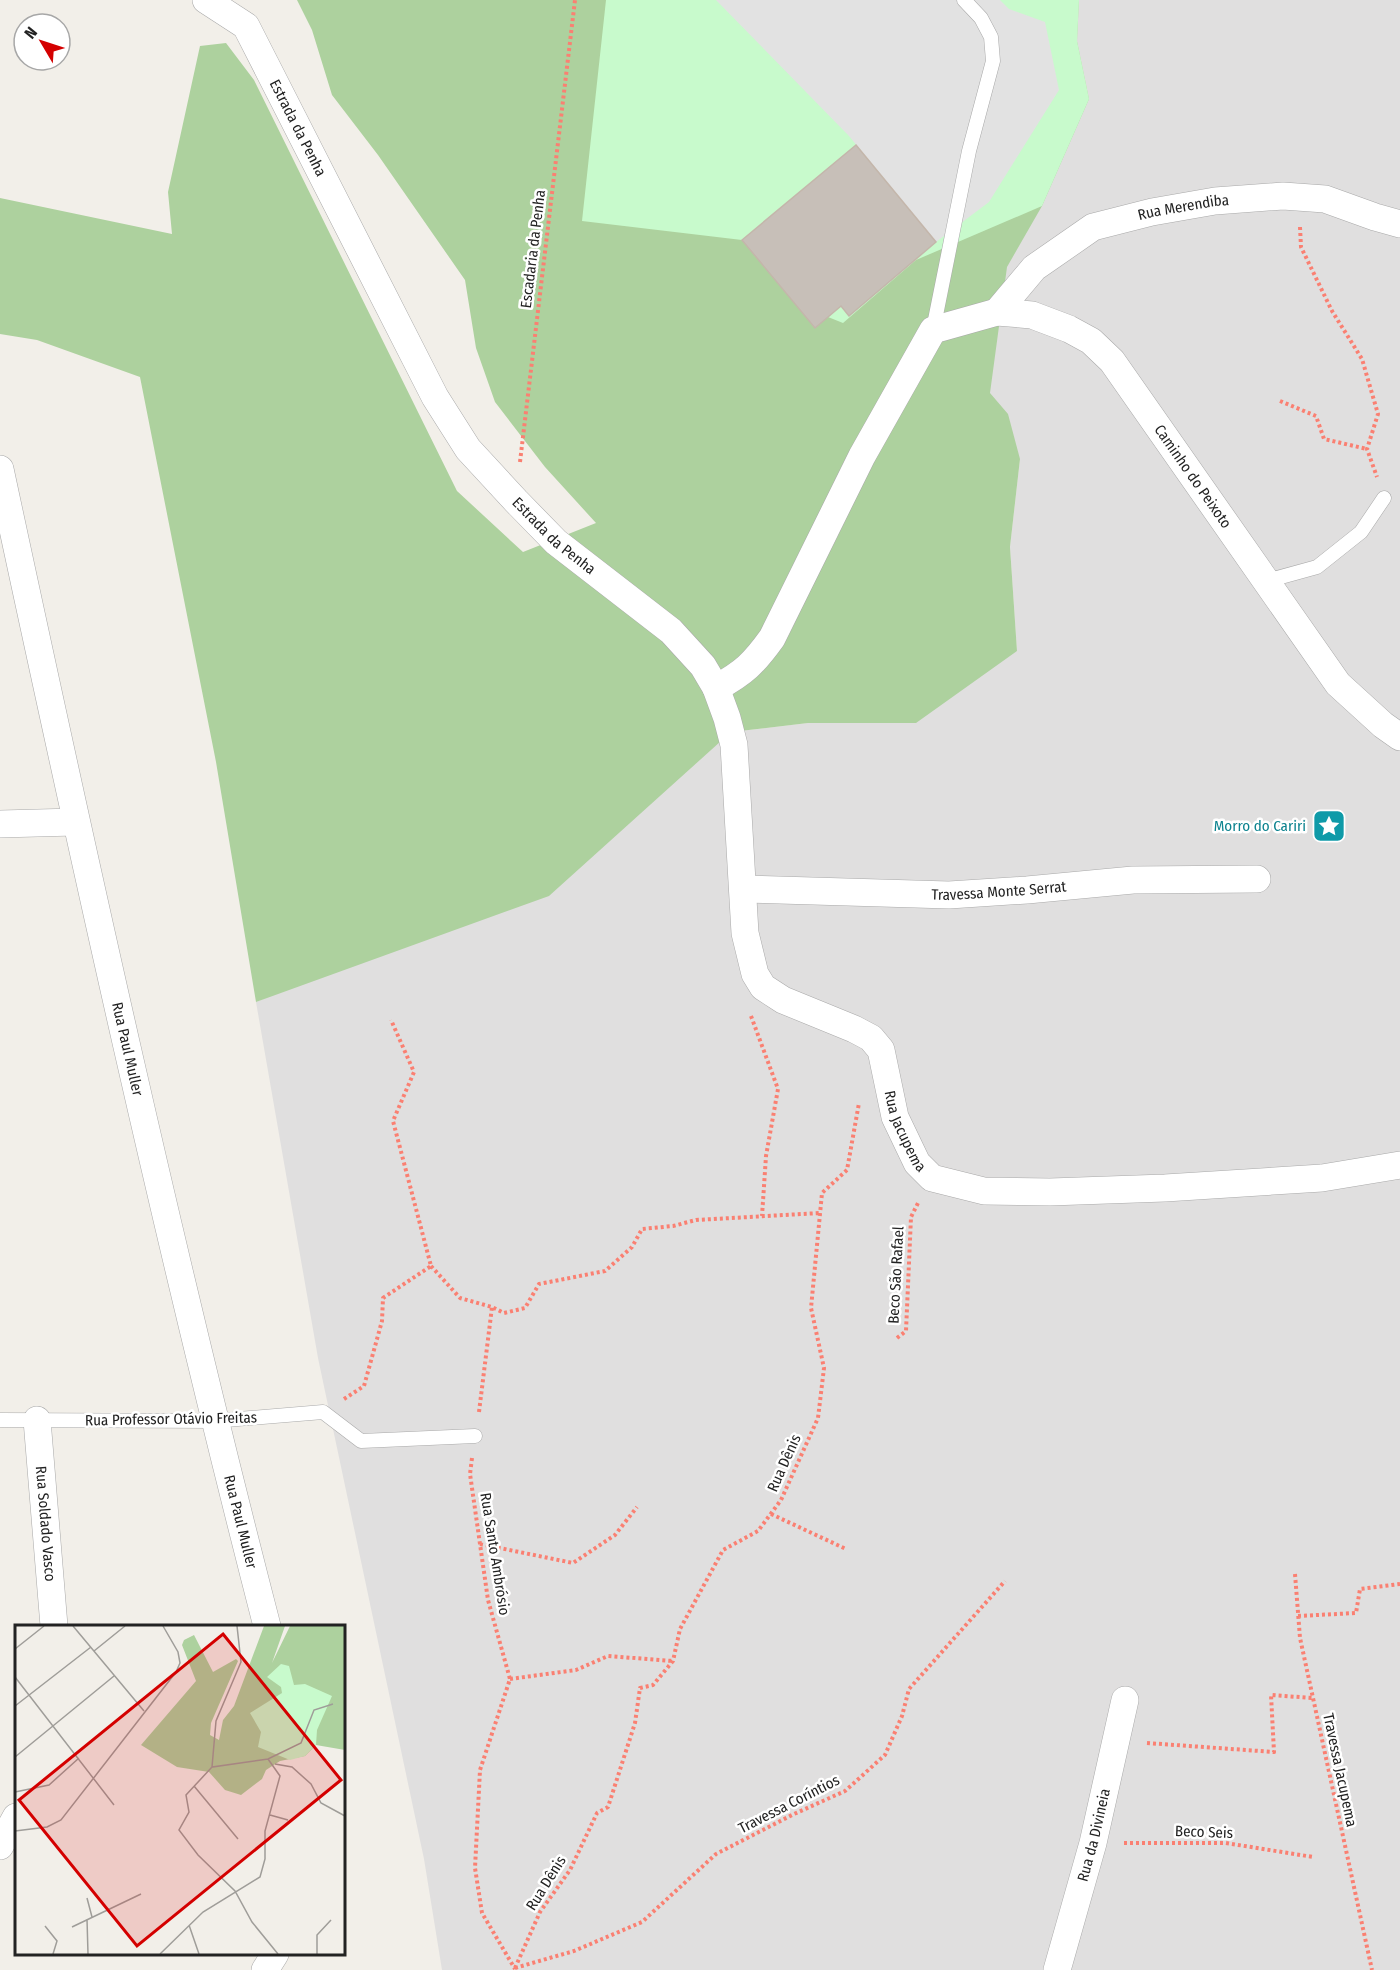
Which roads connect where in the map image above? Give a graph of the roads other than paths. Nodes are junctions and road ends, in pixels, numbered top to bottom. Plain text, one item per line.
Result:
1 (206, 0) edge
2 (964, 0) edge
3 (1400, 224) edge
4 (997, 312) junction
5 (933, 330) junction
6 (0, 469) edge
7 (1384, 498) road end
8 (1266, 581) junction
9 (716, 688) junction
10 (1400, 737) edge
11 (75, 822) junction
12 (0, 824) edge
13 (1257, 879) dead end
14 (743, 889) junction
15 (1400, 1165) edge
16 (0, 1420) edge
17 (37, 1420) junction
18 (214, 1421) junction
19 (475, 1436) road end
20 (54, 1625) edge
21 (267, 1625) edge
22 (1125, 1700) dead end
23 (15, 1819) edge
24 (0, 1846) edge
25 (274, 1955) edge
26 (265, 1970) edge
27 (1057, 1970) edge

1 - 9 street, Estrada da Penha
2 - 5 lane
3 - 4 street, Rua Merendiba
4 - 5 street, Caminho do Peixoto
4 - 8 street, Caminho do Peixoto
5 - 9 street
6 - 11 street, Rua Paul Muller
7 - 8 lane
8 - 10 street, Caminho do Peixoto
9 - 14 street
11 - 12 street
11 - 18 street, Rua Paul Muller
13 - 14 street, Travessa Monte Serrat
14 - 15 street, Rua Jacupema
16 - 17 lane, Rua Professor Otávio Freitas
17 - 18 lane, Rua Professor Otávio Freitas
17 - 20 street, Rua Soldado Vasco
18 - 19 lane, Rua Professor Otávio Freitas
18 - 21 street, Rua Paul Muller
22 - 27 street, Rua da Divineia
23 - 24 street
25 - 26 street

